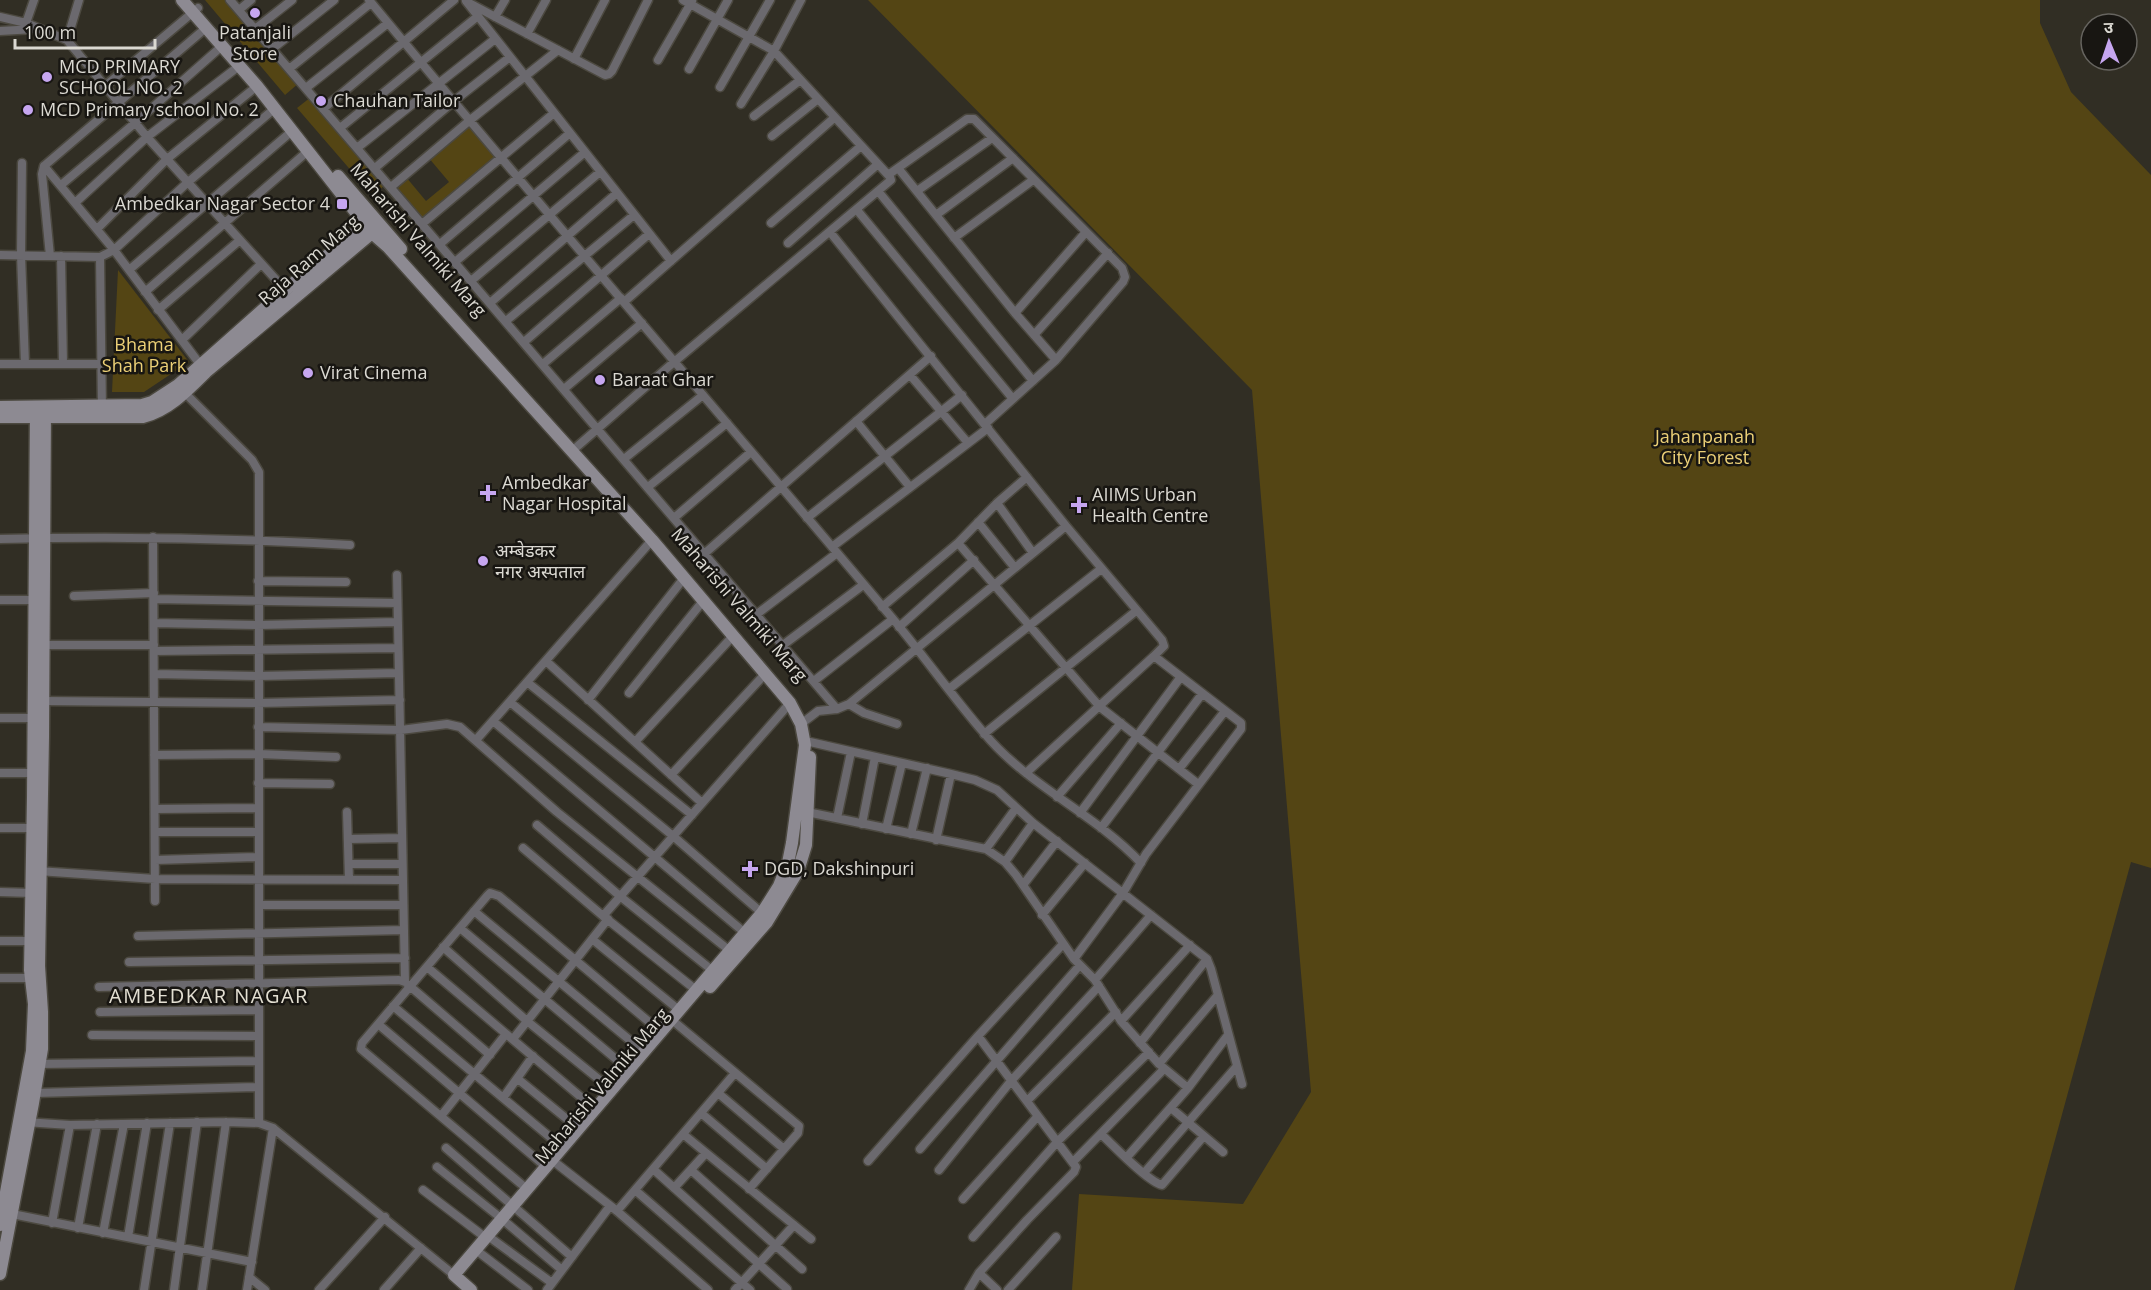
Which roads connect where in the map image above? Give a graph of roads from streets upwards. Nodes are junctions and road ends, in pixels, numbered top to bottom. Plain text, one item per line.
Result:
1 (34, 0) edge
2 (79, 0) edge
3 (183, 0) edge
4 (230, 0) edge
5 (250, 0) edge
6 (292, 0) edge
7 (334, 0) edge
8 (454, 0) edge
9 (505, 0) edge
10 (546, 0) edge
11 (605, 0) edge
12 (648, 0) edge
13 (728, 0) edge
14 (770, 0) edge
15 (801, 0) edge
16 (370, 1) edge
17 (465, 1) edge
18 (688, 1) edge
19 (194, 6) edge
20 (239, 10) junction
21 (478, 16) junction
22 (0, 17) edge
23 (495, 17) junction
24 (717, 19) junction
25 (26, 23) junction
26 (388, 23) junction
27 (207, 27) junction
28 (38, 28) junction
29 (255, 29) junction
30 (0, 32) edge
31 (527, 34) junction
32 (748, 37) junction
33 (495, 39) junction
34 (67, 40) junction
35 (405, 41) junction
36 (222, 46) junction
37 (272, 49) junction
38 (558, 50) junction
39 (774, 51) junction
40 (510, 57) junction
41 (574, 59) junction
42 (658, 60) dead end
43 (421, 62) junction
44 (239, 66) junction
45 (289, 69) junction
46 (689, 69) dead end
47 (525, 76) junction
48 (799, 81) junction
49 (439, 83) junction
50 (104, 87) junction
51 (257, 87) junction
52 (720, 87) dead end
53 (306, 88) junction
54 (817, 100) junction
55 (454, 101) junction
56 (118, 102) junction
57 (741, 104) dead end
58 (274, 109) junction
59 (323, 109) junction
60 (554, 113) junction
61 (754, 116) dead end
62 (834, 118) junction
63 (469, 121) junction
64 (135, 123) junction
65 (340, 128) junction
66 (292, 131) junction
67 (570, 133) junction
68 (772, 136) dead end
69 (147, 137) junction
70 (992, 138) junction
71 (861, 146) junction
72 (357, 148) junction
73 (308, 151) junction
74 (585, 152) junction
75 (501, 158) junction
76 (1013, 158) junction
77 (167, 159) junction
78 (22, 163) dead end
79 (878, 164) junction
80 (44, 166) junction
81 (375, 168) junction
82 (898, 168) junction
83 (600, 172) junction
84 (888, 175) junction
85 (518, 178) junction
86 (1033, 180) junction
87 (188, 183) junction
88 (61, 185) junction
89 (391, 187) junction
90 (878, 191) junction
91 (917, 191) junction
92 (617, 193) junction
93 (534, 195) junction
94 (76, 202) junction
95 (206, 203) junction
96 (857, 210) junction
97 (550, 214) junction
98 (634, 214) junction
99 (936, 215) junction
100 (771, 223) dead end
101 (224, 224) junction
102 (422, 224) junction
103 (371, 227) junction
104 (98, 229) junction
105 (830, 232) junction
106 (1086, 232) junction
107 (649, 234) junction
108 (568, 235) junction
109 (954, 237) junction
110 (240, 240) junction
111 (788, 243) dead end
112 (440, 244) junction
113 (114, 250) junction
114 (1108, 253) junction
115 (0, 255) edge
116 (21, 255) junction
117 (50, 256) junction
118 (61, 256) junction
119 (585, 256) junction
120 (100, 257) junction
121 (671, 261) junction
122 (454, 262) junction
123 (261, 264) junction
124 (129, 270) junction
125 (602, 274) junction
126 (471, 281) junction
127 (145, 292) junction
128 (289, 294) junction
129 (622, 300) junction
130 (490, 303) junction
131 (158, 310) junction
132 (1015, 313) junction
133 (506, 321) junction
134 (642, 323) junction
135 (1034, 335) junction
136 (182, 340) junction
137 (524, 342) junction
138 (931, 356) junction
139 (1056, 360) junction
140 (674, 362) junction
141 (0, 364) edge
142 (25, 364) junction
143 (63, 364) junction
144 (103, 364) junction
145 (543, 364) junction
146 (203, 368) junction
147 (910, 375) junction
148 (1033, 381) junction
149 (182, 389) junction
150 (564, 389) junction
151 (703, 395) junction
152 (962, 395) junction
153 (1012, 399) junction
154 (0, 407) edge
155 (40, 412) junction
156 (102, 412) junction
157 (941, 412) junction
158 (0, 417) edge
159 (856, 421) junction
160 (727, 423) junction
161 (986, 426) junction
162 (597, 428) junction
163 (968, 443) junction
164 (575, 448) junction
165 (751, 452) junction
166 (885, 457) junction
167 (624, 459) junction
168 (1027, 477) junction
169 (648, 487) junction
170 (781, 487) junction
171 (910, 487) junction
172 (997, 503) junction
173 (674, 518) junction
174 (807, 518) junction
175 (978, 522) junction
176 (1066, 526) junction
177 (153, 537) junction
178 (39, 538) junction
179 (0, 539) edge
180 (258, 539) junction
181 (652, 540) junction
182 (958, 543) junction
183 (350, 545) dead end
184 (834, 550) junction
185 (704, 554) junction
186 (1033, 554) junction
187 (974, 560) junction
188 (1015, 568) junction
189 (1101, 569) junction
190 (397, 575) dead end
191 (684, 578) junction
192 (258, 581) junction
193 (346, 582) dead end
194 (995, 584) junction
195 (863, 585) junction
196 (74, 596) dead end
197 (154, 596) junction
198 (0, 600) edge
199 (38, 600) junction
200 (258, 600) junction
201 (703, 601) junction
202 (397, 603) junction
203 (882, 607) junction
204 (1136, 611) junction
205 (757, 614) junction
206 (893, 620) junction
207 (398, 622) junction
208 (154, 624) junction
209 (258, 625) junction
210 (1030, 626) junction
211 (899, 627) junction
212 (733, 636) junction
213 (43, 645) junction
214 (783, 645) junction
215 (154, 648) junction
216 (398, 648) junction
217 (917, 648) junction
218 (258, 650) junction
219 (1154, 656) junction
220 (546, 661) junction
221 (1066, 668) junction
222 (398, 673) junction
223 (154, 674) junction
224 (765, 674) junction
225 (258, 676) junction
226 (1180, 678) junction
227 (814, 681) junction
228 (527, 682) junction
229 (949, 689) junction
230 (629, 693) dead end
231 (1202, 694) junction
232 (400, 700) junction
233 (588, 700) junction
234 (43, 701) junction
235 (510, 702) junction
236 (154, 703) junction
237 (258, 703) junction
238 (790, 703) junction
239 (849, 704) junction
240 (1100, 707) junction
241 (837, 709) junction
242 (1225, 711) junction
243 (0, 718) edge
244 (33, 718) junction
245 (493, 721) junction
246 (804, 722) junction
247 (1120, 723) junction
248 (897, 724) dead end
249 (258, 727) junction
250 (401, 730) junction
251 (984, 734) junction
252 (1137, 736) junction
253 (476, 740) junction
254 (635, 742) junction
255 (810, 742) junction
256 (851, 752) junction
257 (1157, 752) junction
258 (258, 754) junction
259 (154, 755) junction
260 (336, 757) dead end
261 (875, 757) junction
262 (902, 763) junction
263 (927, 768) junction
264 (1179, 769) junction
265 (0, 773) edge
266 (38, 773) junction
267 (1026, 773) junction
268 (951, 774) junction
269 (671, 775) junction
270 (258, 783) junction
271 (330, 784) dead end
272 (1198, 784) junction
273 (1057, 797) junction
274 (702, 803) junction
275 (155, 808) junction
276 (258, 808) junction
277 (1016, 808) junction
278 (347, 812) dead end
279 (807, 812) junction
280 (1080, 813) junction
281 (692, 815) junction
282 (837, 818) junction
283 (1033, 823) junction
284 (862, 824) junction
285 (537, 825) dead end
286 (0, 828) edge
287 (33, 828) junction
288 (1101, 828) junction
289 (886, 829) junction
290 (155, 832) junction
291 (259, 832) junction
292 (911, 834) junction
293 (674, 836) junction
294 (402, 837) junction
295 (348, 839) junction
296 (936, 840) junction
297 (1056, 841) junction
298 (523, 848) dead end
299 (986, 849) junction
300 (259, 857) junction
301 (656, 858) junction
302 (155, 860) junction
303 (1005, 862) junction
304 (1085, 863) junction
305 (1141, 863) junction
306 (349, 864) junction
307 (402, 864) junction
308 (37, 871) junction
309 (638, 878) junction
310 (155, 879) junction
311 (259, 879) junction
312 (349, 880) junction
313 (403, 880) junction
314 (1023, 885) junction
315 (0, 892) edge
316 (32, 893) junction
317 (1124, 893) junction
318 (621, 897) junction
319 (155, 901) dead end
320 (259, 905) junction
321 (403, 905) junction
322 (474, 911) junction
323 (762, 913) junction
324 (1042, 915) junction
325 (1151, 915) junction
326 (605, 917) junction
327 (459, 928) junction
328 (404, 930) junction
329 (259, 933) junction
330 (745, 933) junction
331 (138, 936) dead end
332 (592, 939) junction
333 (0, 941) edge
334 (35, 941) junction
335 (1063, 944) junction
336 (1190, 945) junction
337 (443, 947) junction
338 (730, 951) junction
339 (405, 958) junction
340 (1207, 959) junction
341 (259, 960) junction
342 (575, 960) junction
343 (129, 962) dead end
344 (1077, 962) junction
345 (427, 967) junction
346 (713, 971) junction
347 (0, 978) edge
348 (31, 978) junction
349 (559, 981) junction
350 (259, 983) junction
351 (1097, 983) junction
352 (407, 984) junction
353 (99, 987) dead end
354 (696, 990) junction
355 (1218, 996) junction
356 (544, 1000) junction
357 (393, 1006) junction
358 (259, 1010) junction
359 (99, 1012) dead end
360 (1116, 1012) junction
361 (676, 1018) junction
362 (527, 1021) junction
363 (1121, 1021) junction
364 (378, 1024) junction
365 (661, 1032) junction
366 (92, 1035) dead end
367 (1228, 1035) junction
368 (259, 1036) junction
369 (510, 1036) junction
370 (978, 1036) junction
371 (1140, 1043) junction
372 (644, 1052) junction
373 (1149, 1052) junction
374 (490, 1054) junction
375 (533, 1056) junction
376 (259, 1061) junction
377 (997, 1062) junction
378 (39, 1064) junction
379 (1162, 1066) junction
380 (1237, 1066) junction
381 (629, 1070) junction
382 (735, 1073) junction
383 (474, 1074) junction
384 (518, 1079) junction
385 (1011, 1081) junction
386 (1242, 1084) dead end
387 (259, 1087) junction
388 (1188, 1088) junction
389 (612, 1090) junction
390 (35, 1092) junction
391 (718, 1093) junction
392 (459, 1094) junction
393 (503, 1098) junction
394 (1027, 1101) junction
395 (1171, 1108) junction
396 (596, 1109) junction
397 (701, 1113) junction
398 (441, 1116) junction
399 (1038, 1116) junction
400 (25, 1122) junction
401 (196, 1122) junction
402 (226, 1122) junction
403 (147, 1123) junction
404 (170, 1123) junction
405 (1188, 1123) junction
406 (97, 1124) junction
407 (123, 1124) junction
408 (259, 1124) junction
409 (70, 1125) junction
410 (273, 1128) junction
411 (579, 1129) junction
412 (683, 1134) junction
413 (1101, 1134) junction
414 (1204, 1136) junction
415 (1058, 1141) junction
416 (446, 1148) dead end
417 (563, 1148) junction
418 (784, 1149) junction
419 (920, 1149) dead end
420 (1224, 1152) dead end
421 (706, 1153) junction
422 (1127, 1157) junction
423 (868, 1161) dead end
424 (1073, 1162) junction
425 (552, 1164) junction
426 (437, 1167) dead end
427 (653, 1169) junction
428 (767, 1169) junction
429 (691, 1170) junction
430 (939, 1170) dead end
431 (1144, 1173) junction
432 (674, 1188) junction
433 (528, 1189) junction
434 (749, 1189) junction
435 (423, 1190) dead end
436 (635, 1190) junction
437 (963, 1199) dead end
438 (516, 1208) junction
439 (613, 1209) junction
440 (12, 1214) junction
441 (385, 1217) junction
442 (505, 1221) junction
443 (52, 1223) junction
444 (0, 1225) edge
445 (794, 1226) junction
446 (78, 1228) junction
447 (103, 1233) junction
448 (128, 1237) junction
449 (973, 1237) dead end
450 (1056, 1237) dead end
451 (489, 1238) junction
452 (811, 1239) dead end
453 (153, 1242) junction
454 (776, 1245) junction
455 (180, 1248) junction
456 (421, 1248) junction
457 (479, 1252) junction
458 (207, 1253) junction
459 (572, 1257) junction
460 (252, 1262) junction
461 (759, 1264) junction
462 (802, 1269) dead end
463 (562, 1270) junction
464 (979, 1273) junction
465 (0, 1274) edge
466 (249, 1277) junction
467 (457, 1278) junction
468 (742, 1283) junction
469 (549, 1287) edge
470 (386, 1289) edge
471 (787, 1289) edge
472 (144, 1290) edge
473 (174, 1290) edge
474 (202, 1290) edge
475 (247, 1290) edge
476 (265, 1290) edge
477 (319, 1290) edge
478 (471, 1290) edge
479 (528, 1290) edge
480 (708, 1290) edge
481 (735, 1290) edge
482 (750, 1290) edge
483 (969, 1290) edge
484 (997, 1290) edge
485 (1008, 1290) edge

1 - 25 street
2 - 34 street
3 - 19 street, Maharishi Valmiki Marg
4 - 20 street
5 - 20 street
6 - 29 street
7 - 37 street
8 - 35 street
9 - 23 street
10 - 31 street
11 - 41 street
12 - 41 street
13 - 24 street
14 - 32 street
15 - 39 street
16 - 26 street
16 - 45 street
17 - 21 street
17 - 23 street
18 - 24 street
18 - 42 street
19 - 27 street, Maharishi Valmiki Marg
19 - 50 street
19 - 103 street, Maharishi Valmiki Marg
20 - 29 street
21 - 33 street
21 - 43 street
22 - 25 street
23 - 31 street
24 - 32 street
24 - 46 street
25 - 28 street
26 - 35 street
26 - 53 street
27 - 36 street, Maharishi Valmiki Marg
27 - 56 street
28 - 30 street
28 - 34 street
29 - 37 street
31 - 38 street
32 - 39 street
32 - 52 street
33 - 40 street
33 - 49 street
34 - 50 street
35 - 43 street
35 - 59 street
36 - 44 street, Maharishi Valmiki Marg
36 - 64 street
37 - 45 street
38 - 41 street
38 - 47 street
39 - 48 street
39 - 57 street
40 - 47 street
40 - 55 street
43 - 49 street
43 - 65 street
44 - 51 street, Maharishi Valmiki Marg
44 - 69 street
45 - 53 street
47 - 60 street
47 - 63 street
48 - 54 street
48 - 61 street
49 - 55 street
49 - 72 street
50 - 56 street
51 - 58 street, Maharishi Valmiki Marg
51 - 77 street
53 - 59 street
54 - 62 street
54 - 68 street
55 - 63 street
55 - 81 street
56 - 64 street
56 - 80 street
58 - 66 street, Maharishi Valmiki Marg
58 - 87 street
59 - 65 street
60 - 67 street
60 - 75 street
62 - 71 street
62 - 121 street
63 - 75 street
63 - 89 street
64 - 69 street
64 - 88 street
65 - 72 street
66 - 73 street, Maharishi Valmiki Marg
66 - 95 street
67 - 74 street
67 - 85 street
69 - 77 street
69 - 94 street
70 - 76 street
70 - 82 street
70 - 91 street
71 - 79 street
71 - 100 street
72 - 81 street
73 - 101 street
73 - 103 street, Maharishi Valmiki Marg
74 - 83 street
74 - 93 street
75 - 85 street
75 - 102 street
76 - 86 street
76 - 99 street
77 - 87 street
77 - 104 street
78 - 116 street
79 - 84 street
79 - 111 street
80 - 88 street
80 - 117 street
81 - 89 street
82 - 84 street
82 - 91 street
83 - 92 street
83 - 97 street
84 - 90 street
85 - 93 street
85 - 112 street
86 - 106 street
86 - 109 street
87 - 95 street
87 - 113 street
88 - 94 street
89 - 102 street
90 - 96 street
90 - 148 street
91 - 99 street
92 - 98 street
92 - 108 street
93 - 97 street
93 - 122 street
94 - 104 street
95 - 101 street
95 - 124 street
96 - 105 street
96 - 153 street
97 - 108 street
97 - 126 street
98 - 107 street
98 - 119 street
99 - 109 street
101 - 110 street
101 - 127 street
102 - 112 street
103 - 128 street, Raja Ram Marg
103 - 164 street, Maharishi Valmiki Marg
104 - 113 street
105 - 138 street
105 - 140 street
106 - 114 street
106 - 132 street
107 - 121 street
107 - 125 street
108 - 119 street
108 - 130 street
109 - 132 street
110 - 123 street
110 - 131 street
112 - 122 street
113 - 120 street
113 - 124 street
114 - 135 street
114 - 139 street
115 - 116 street
116 - 117 street
116 - 142 street
117 - 118 street
118 - 120 street
118 - 143 street
119 - 125 street
119 - 133 street
120 - 144 street
121 - 129 street
122 - 126 street
123 - 128 street
123 - 136 street
124 - 127 street
125 - 129 street
125 - 137 street
126 - 130 street
127 - 131 street
128 - 146 street, Raja Ram Marg
129 - 134 street
129 - 145 street
130 - 133 street
131 - 136 street
132 - 135 street
133 - 137 street
134 - 140 street
134 - 150 street
135 - 139 street
136 - 146 street
137 - 145 street
138 - 147 street
138 - 152 street
139 - 148 street
140 - 151 street
140 - 162 street
141 - 142 street
142 - 143 street
143 - 144 street
144 - 156 street
145 - 150 street
146 - 149 street, Raja Ram Marg
147 - 157 street
147 - 159 street
148 - 153 street
149 - 156 street, Raja Ram Marg
149 - 180 street
150 - 162 street
151 - 160 street
151 - 167 street
152 - 157 street
152 - 161 street
153 - 161 street
154 - 155 street, Raja Ram Marg
155 - 156 street, Raja Ram Marg
155 - 158 street, Raja Ram Marg
155 - 178 street
157 - 163 street
157 - 166 street
159 - 166 street
159 - 170 street
160 - 165 street
160 - 169 street
161 - 163 street
161 - 168 street
162 - 164 street
162 - 167 street
163 - 171 street
164 - 181 street, Maharishi Valmiki Marg
164 - 246 street, Maharishi Valmiki Marg
165 - 170 street
165 - 173 street
166 - 171 street
166 - 174 street
167 - 169 street
168 - 172 street
168 - 176 street
169 - 173 street
170 - 174 street
170 - 185 street
171 - 184 street
172 - 175 street
172 - 186 street
173 - 185 street
174 - 184 street
175 - 182 street
175 - 188 street
176 - 186 street
176 - 189 street
177 - 178 street
177 - 180 street
177 - 197 street
178 - 179 street
178 - 199 street
180 - 183 street
180 - 192 street
181 - 191 street, Maharishi Valmiki Marg
181 - 220 street
182 - 187 street
182 - 203 street
184 - 195 street
184 - 205 street
185 - 205 street
186 - 188 street
187 - 194 street
187 - 211 street
188 - 194 street
189 - 204 street
189 - 210 street
190 - 202 street
191 - 201 street, Maharishi Valmiki Marg
191 - 233 street
192 - 193 street
192 - 200 street
194 - 210 street
194 - 217 street
195 - 203 street
195 - 214 street
196 - 197 street
197 - 200 street
197 - 208 street
198 - 199 street
199 - 213 street
199 - 244 street
200 - 202 street
200 - 209 street
201 - 212 street, Maharishi Valmiki Marg
201 - 230 street
202 - 207 street
203 - 206 street
204 - 219 street
204 - 221 street
205 - 214 street
206 - 211 street
206 - 227 street
207 - 209 street
207 - 216 street
208 - 209 street
208 - 215 street
209 - 218 street
210 - 221 street
210 - 229 street
211 - 217 street
212 - 224 street, Maharishi Valmiki Marg
212 - 254 street
213 - 215 street
213 - 234 street
214 - 227 street
215 - 218 street
215 - 223 street
216 - 218 street
216 - 222 street
217 - 229 street
217 - 239 street
218 - 225 street
219 - 226 street
219 - 240 street
220 - 228 street
220 - 233 street
221 - 240 street
221 - 251 street
222 - 225 street
222 - 232 street
223 - 225 street
223 - 236 street
224 - 238 street, Maharishi Valmiki Marg
224 - 269 street
225 - 237 street
226 - 231 street
226 - 252 street
227 - 241 street
228 - 235 street
228 - 281 street
229 - 251 street
231 - 242 street
231 - 257 street
232 - 237 street
232 - 250 street
233 - 254 street
234 - 236 street
234 - 266 street
235 - 245 street
235 - 293 street
236 - 237 street
236 - 259 street
237 - 249 street
238 - 246 street, Maharishi Valmiki Marg
238 - 274 street
239 - 241 street
239 - 248 street
240 - 247 street
240 - 267 street
241 - 246 street
242 - 264 street
242 - 272 street
243 - 244 street
244 - 266 street
245 - 253 street
245 - 301 street
246 - 255 street, Maharishi Valmiki Marg
246 - 323 street, Maharishi Valmiki Marg
247 - 252 street
247 - 273 street
249 - 250 street
249 - 258 street
250 - 253 street
250 - 294 street
251 - 267 street
252 - 257 street
252 - 280 street
253 - 309 street
254 - 269 street
255 - 256 street
255 - 279 street, Maharishi Valmiki Marg
256 - 261 street
256 - 282 street
257 - 264 street
257 - 288 street
258 - 259 street
258 - 260 street
258 - 270 street
259 - 275 street
261 - 262 street
261 - 284 street
262 - 263 street
262 - 289 street
263 - 268 street
263 - 292 street
264 - 272 street
265 - 266 street
266 - 287 street
266 - 308 street
267 - 273 street
268 - 277 street
268 - 296 street
269 - 274 street
270 - 271 street
270 - 276 street
272 - 305 street
273 - 280 street
274 - 281 street
275 - 276 street
275 - 290 street
276 - 291 street
277 - 283 street
277 - 299 street
278 - 295 street
279 - 282 street
279 - 361 street, Maharishi Valmiki Marg
280 - 288 street
281 - 293 street
282 - 284 street
283 - 297 street
283 - 303 street
284 - 289 street
285 - 318 street
286 - 287 street
287 - 308 street
288 - 305 street
289 - 292 street
290 - 291 street
290 - 302 street
291 - 300 street
292 - 296 street
293 - 301 street
293 - 323 street
294 - 295 street
294 - 307 street
295 - 306 street
296 - 299 street
297 - 304 street
297 - 314 street
298 - 326 street
299 - 303 street
300 - 302 street
300 - 311 street
301 - 309 street
301 - 330 street
302 - 310 street
303 - 314 street
304 - 317 street
304 - 324 street
305 - 317 street
306 - 307 street
306 - 312 street
307 - 313 street
308 - 310 street
308 - 316 street
308 - 334 street
309 - 318 street
309 - 338 street
310 - 311 street
310 - 319 street
311 - 312 street
311 - 320 street
312 - 313 street
313 - 321 street
314 - 324 street
315 - 316 street
316 - 334 street
317 - 325 street
317 - 344 street
318 - 326 street
318 - 346 street
320 - 321 street
320 - 329 street
321 - 328 street
322 - 327 street
322 - 342 street
322 - 349 street
323 - 330 street, Maharishi Valmiki Marg
324 - 335 street
325 - 336 street
325 - 351 street
326 - 332 street
326 - 354 street
327 - 337 street
327 - 356 street
328 - 329 street
328 - 339 street
329 - 331 street
329 - 341 street
330 - 338 street, Maharishi Valmiki Marg
332 - 342 street
332 - 361 street
333 - 334 street
334 - 348 street
334 - 378 street
335 - 344 street
335 - 370 street
336 - 340 street
336 - 363 street
337 - 345 street
337 - 362 street
338 - 346 street, Maharishi Valmiki Marg
339 - 341 street
339 - 352 street
340 - 355 street
340 - 371 street
341 - 343 street
341 - 350 street
342 - 349 street
342 - 365 street
344 - 351 street
344 - 377 street
345 - 352 street
345 - 369 street
346 - 354 street, Maharishi Valmiki Marg
347 - 348 street
348 - 400 street
349 - 356 street
349 - 372 street
350 - 352 street
350 - 353 street
350 - 358 street
351 - 360 street
351 - 385 street
352 - 357 street
352 - 374 street
354 - 361 street, Maharishi Valmiki Marg
355 - 367 street
355 - 379 street
356 - 362 street
356 - 381 street
357 - 364 street
357 - 383 street
358 - 359 street
358 - 368 street
360 - 363 street
360 - 394 street
361 - 365 street, Maharishi Valmiki Marg
361 - 382 street
361 - 425 street, Maharishi Valmiki Marg
362 - 369 street
362 - 389 street
363 - 371 street
364 - 392 street
364 - 398 street
365 - 372 street, Maharishi Valmiki Marg
366 - 368 street
367 - 380 street
367 - 388 street
368 - 376 street
369 - 374 street
369 - 375 street
370 - 377 street
370 - 423 street
371 - 373 street
372 - 381 street, Maharishi Valmiki Marg
373 - 379 street
373 - 415 street
374 - 383 street
375 - 384 street
375 - 396 street
376 - 378 street
376 - 387 street
377 - 385 street
377 - 419 street
378 - 390 street
379 - 388 street
379 - 413 street
380 - 386 street
380 - 405 street
381 - 389 street, Maharishi Valmiki Marg
382 - 391 street
382 - 418 street
383 - 392 street
383 - 393 street
384 - 393 street
384 - 411 street
385 - 394 street
385 - 430 street
387 - 390 street
387 - 408 street
388 - 395 street
389 - 396 street, Maharishi Valmiki Marg
390 - 400 street
391 - 397 street
391 - 418 street
392 - 398 street
392 - 425 street
393 - 417 street
394 - 399 street
395 - 405 street
395 - 422 street
396 - 411 street, Maharishi Valmiki Marg
397 - 412 street
397 - 428 street
398 - 433 street
399 - 415 street
399 - 437 street
400 - 409 street
400 - 440 street
400 - 444 street
401 - 402 street
401 - 404 street
401 - 455 street
402 - 408 street
402 - 458 street
403 - 404 street
403 - 407 street
403 - 448 street
404 - 453 street
405 - 414 street
405 - 431 street
406 - 407 street
406 - 409 street
406 - 446 street
407 - 447 street
408 - 410 street
409 - 443 street
410 - 441 street
410 - 460 street
411 - 417 street, Maharishi Valmiki Marg
412 - 421 street
412 - 427 street
413 - 422 street
413 - 424 street
414 - 420 street
414 - 431 street
415 - 424 street
415 - 449 street
416 - 438 street
417 - 425 street, Maharishi Valmiki Marg
418 - 428 street
421 - 429 street
421 - 434 street
422 - 431 street
424 - 464 street
425 - 433 street, Maharishi Valmiki Marg
425 - 438 street, Maharishi Valmiki Marg
425 - 439 street
426 - 442 street
427 - 432 street
427 - 436 street
428 - 434 street
429 - 432 street
429 - 454 street
432 - 461 street
433 - 438 street, Maharishi Valmiki Marg
434 - 445 street
435 - 451 street
436 - 439 street
436 - 468 street
438 - 442 street, Maharishi Valmiki Marg
438 - 459 street
439 - 459 street
439 - 480 street
440 - 443 street
440 - 465 street
441 - 456 street
441 - 477 street
442 - 451 street, Maharishi Valmiki Marg
442 - 463 street
443 - 446 street
445 - 452 street
445 - 454 street
446 - 447 street
447 - 448 street
448 - 453 street
450 - 485 street
451 - 457 street, Maharishi Valmiki Marg
451 - 469 street
453 - 455 street
453 - 472 street
454 - 461 street
454 - 462 street
455 - 458 street
455 - 473 street
456 - 467 street
456 - 470 street
457 - 467 street, Maharishi Valmiki Marg
457 - 479 street
458 - 460 street
458 - 474 street
459 - 463 street
460 - 466 street
461 - 468 street
461 - 471 street
463 - 469 street
464 - 483 street
464 - 484 street
466 - 475 street
466 - 476 street
467 - 478 street
468 - 481 street
468 - 482 street

